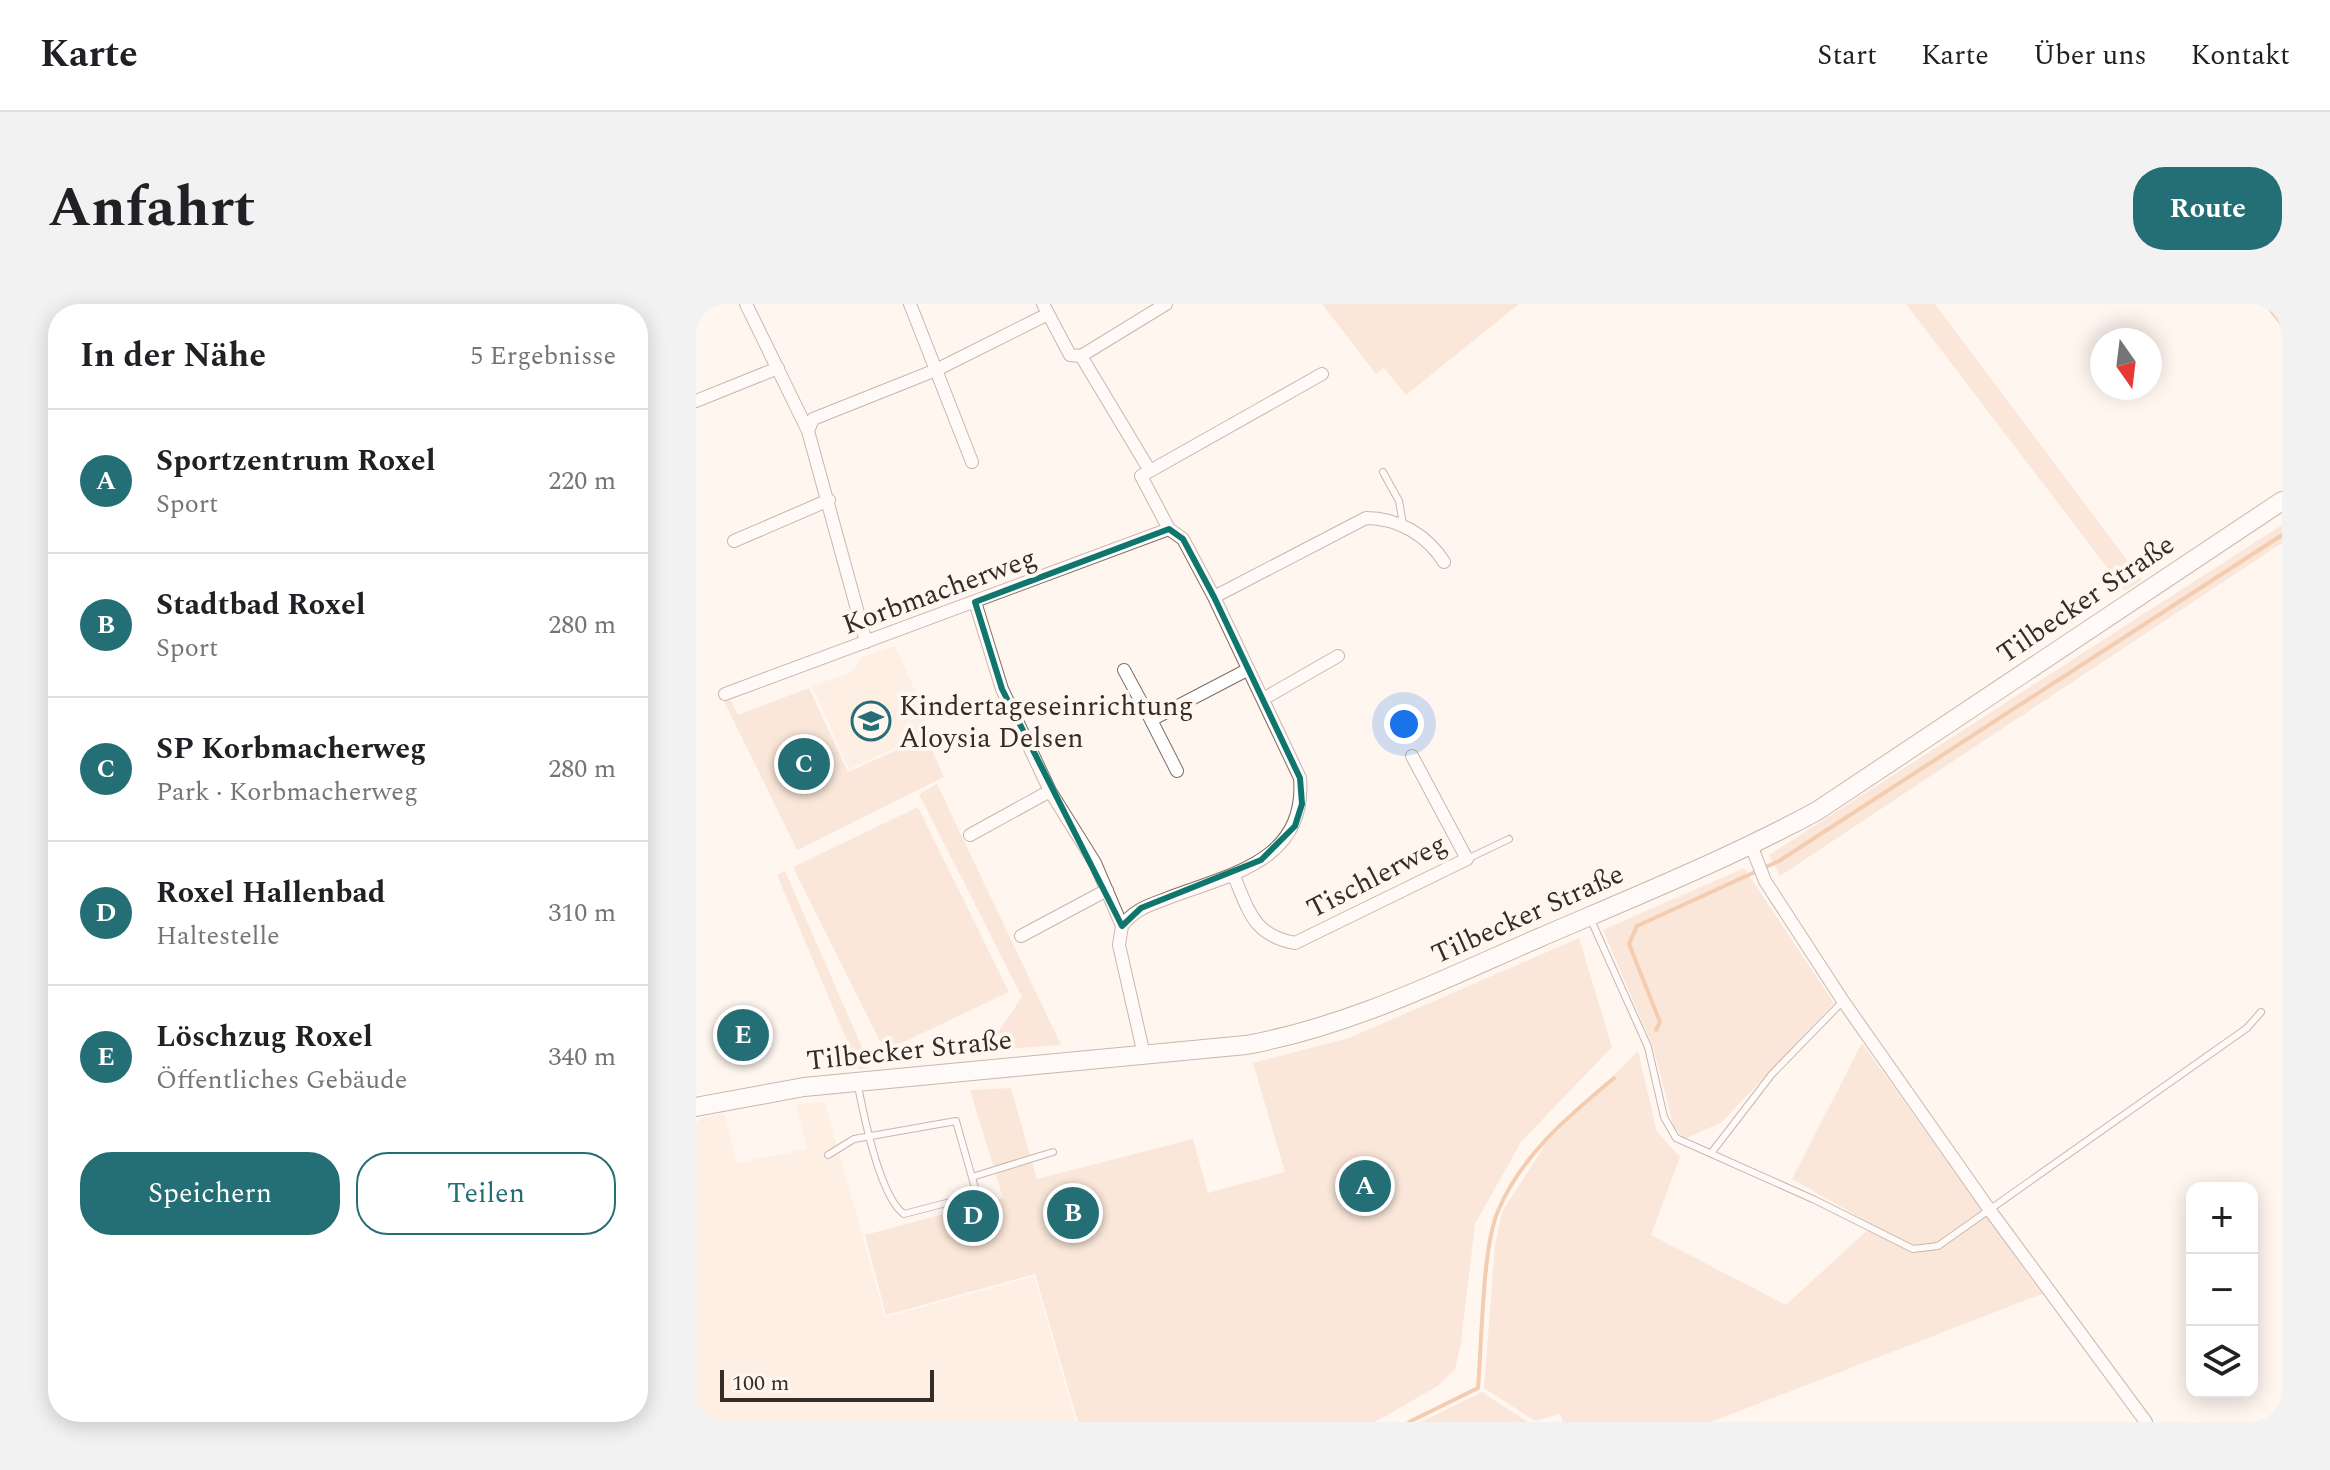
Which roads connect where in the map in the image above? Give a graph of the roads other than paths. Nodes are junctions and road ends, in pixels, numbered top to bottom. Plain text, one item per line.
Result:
1 (746, 304) edge
2 (910, 304) edge
3 (1166, 304) edge
4 (1044, 309) edge
5 (1081, 356) junction
6 (778, 368) junction
7 (936, 370) junction
8 (1322, 374) dead end
9 (696, 401) edge
10 (808, 431) junction
11 (972, 462) dead end
12 (1150, 471) junction
13 (1383, 472) dead end
14 (829, 500) junction
15 (2282, 501) edge
16 (1403, 524) junction
17 (1169, 529) junction
18 (734, 541) dead end
19 (1444, 562) dead end
20 (1214, 597) junction
21 (975, 602) junction
22 (866, 642) junction
23 (1338, 656) dead end
24 (1124, 670) dead end
25 (1247, 670) junction
26 (725, 694) dead end
27 (1263, 699) junction
28 (1151, 720) junction
29 (1412, 756) dead end
30 (1177, 771) dead end
31 (1050, 791) junction
32 (970, 835) dead end
33 (1509, 839) dead end
34 (1751, 845) junction
35 (1467, 859) junction
36 (1233, 874) junction
37 (1107, 890) junction
38 (1589, 916) junction
39 (1122, 926) junction
40 (1021, 936) dead end
41 (1843, 1001) junction
42 (2261, 1012) dead end
43 (1144, 1055) junction
44 (857, 1082) junction
45 (696, 1107) edge
46 (871, 1136) junction
47 (1053, 1152) dead end
48 (1712, 1152) junction
49 (828, 1155) dead end
50 (972, 1177) junction
51 (1989, 1209) junction
52 (2146, 1422) edge

1 - 6 street
2 - 7 street
3 - 5 street
4 - 5 street
4 - 7 street
5 - 12 street
6 - 9 street
6 - 10 street
7 - 10 street
7 - 11 street
8 - 12 street
10 - 14 street
12 - 17 street
13 - 16 lane
14 - 18 street
14 - 22 street
15 - 34 main road, Tilbecker Straße
16 - 19 street
16 - 20 street
17 - 20 street
17 - 21 street, Korbmacherweg
20 - 25 street
21 - 22 street, Korbmacherweg
21 - 31 street
22 - 26 street, Korbmacherweg
23 - 27 street
24 - 28 street
25 - 27 street
25 - 28 street
27 - 36 street
28 - 30 street
29 - 35 street, Tischlerweg
31 - 32 street
31 - 37 street
33 - 35 lane
34 - 38 main road, Tilbecker Straße
34 - 41 street
35 - 36 street, Tischlerweg
36 - 39 street
37 - 39 street
37 - 40 street
38 - 43 main road, Tilbecker Straße
38 - 48 lane
39 - 43 street
41 - 48 lane
41 - 51 street
42 - 51 lane
43 - 44 main road, Tilbecker Straße
44 - 45 main road, Tilbecker Straße
44 - 46 lane
46 - 49 lane
46 - 50 lane
46 - 50 lane
47 - 50 lane
48 - 51 lane
51 - 52 street

